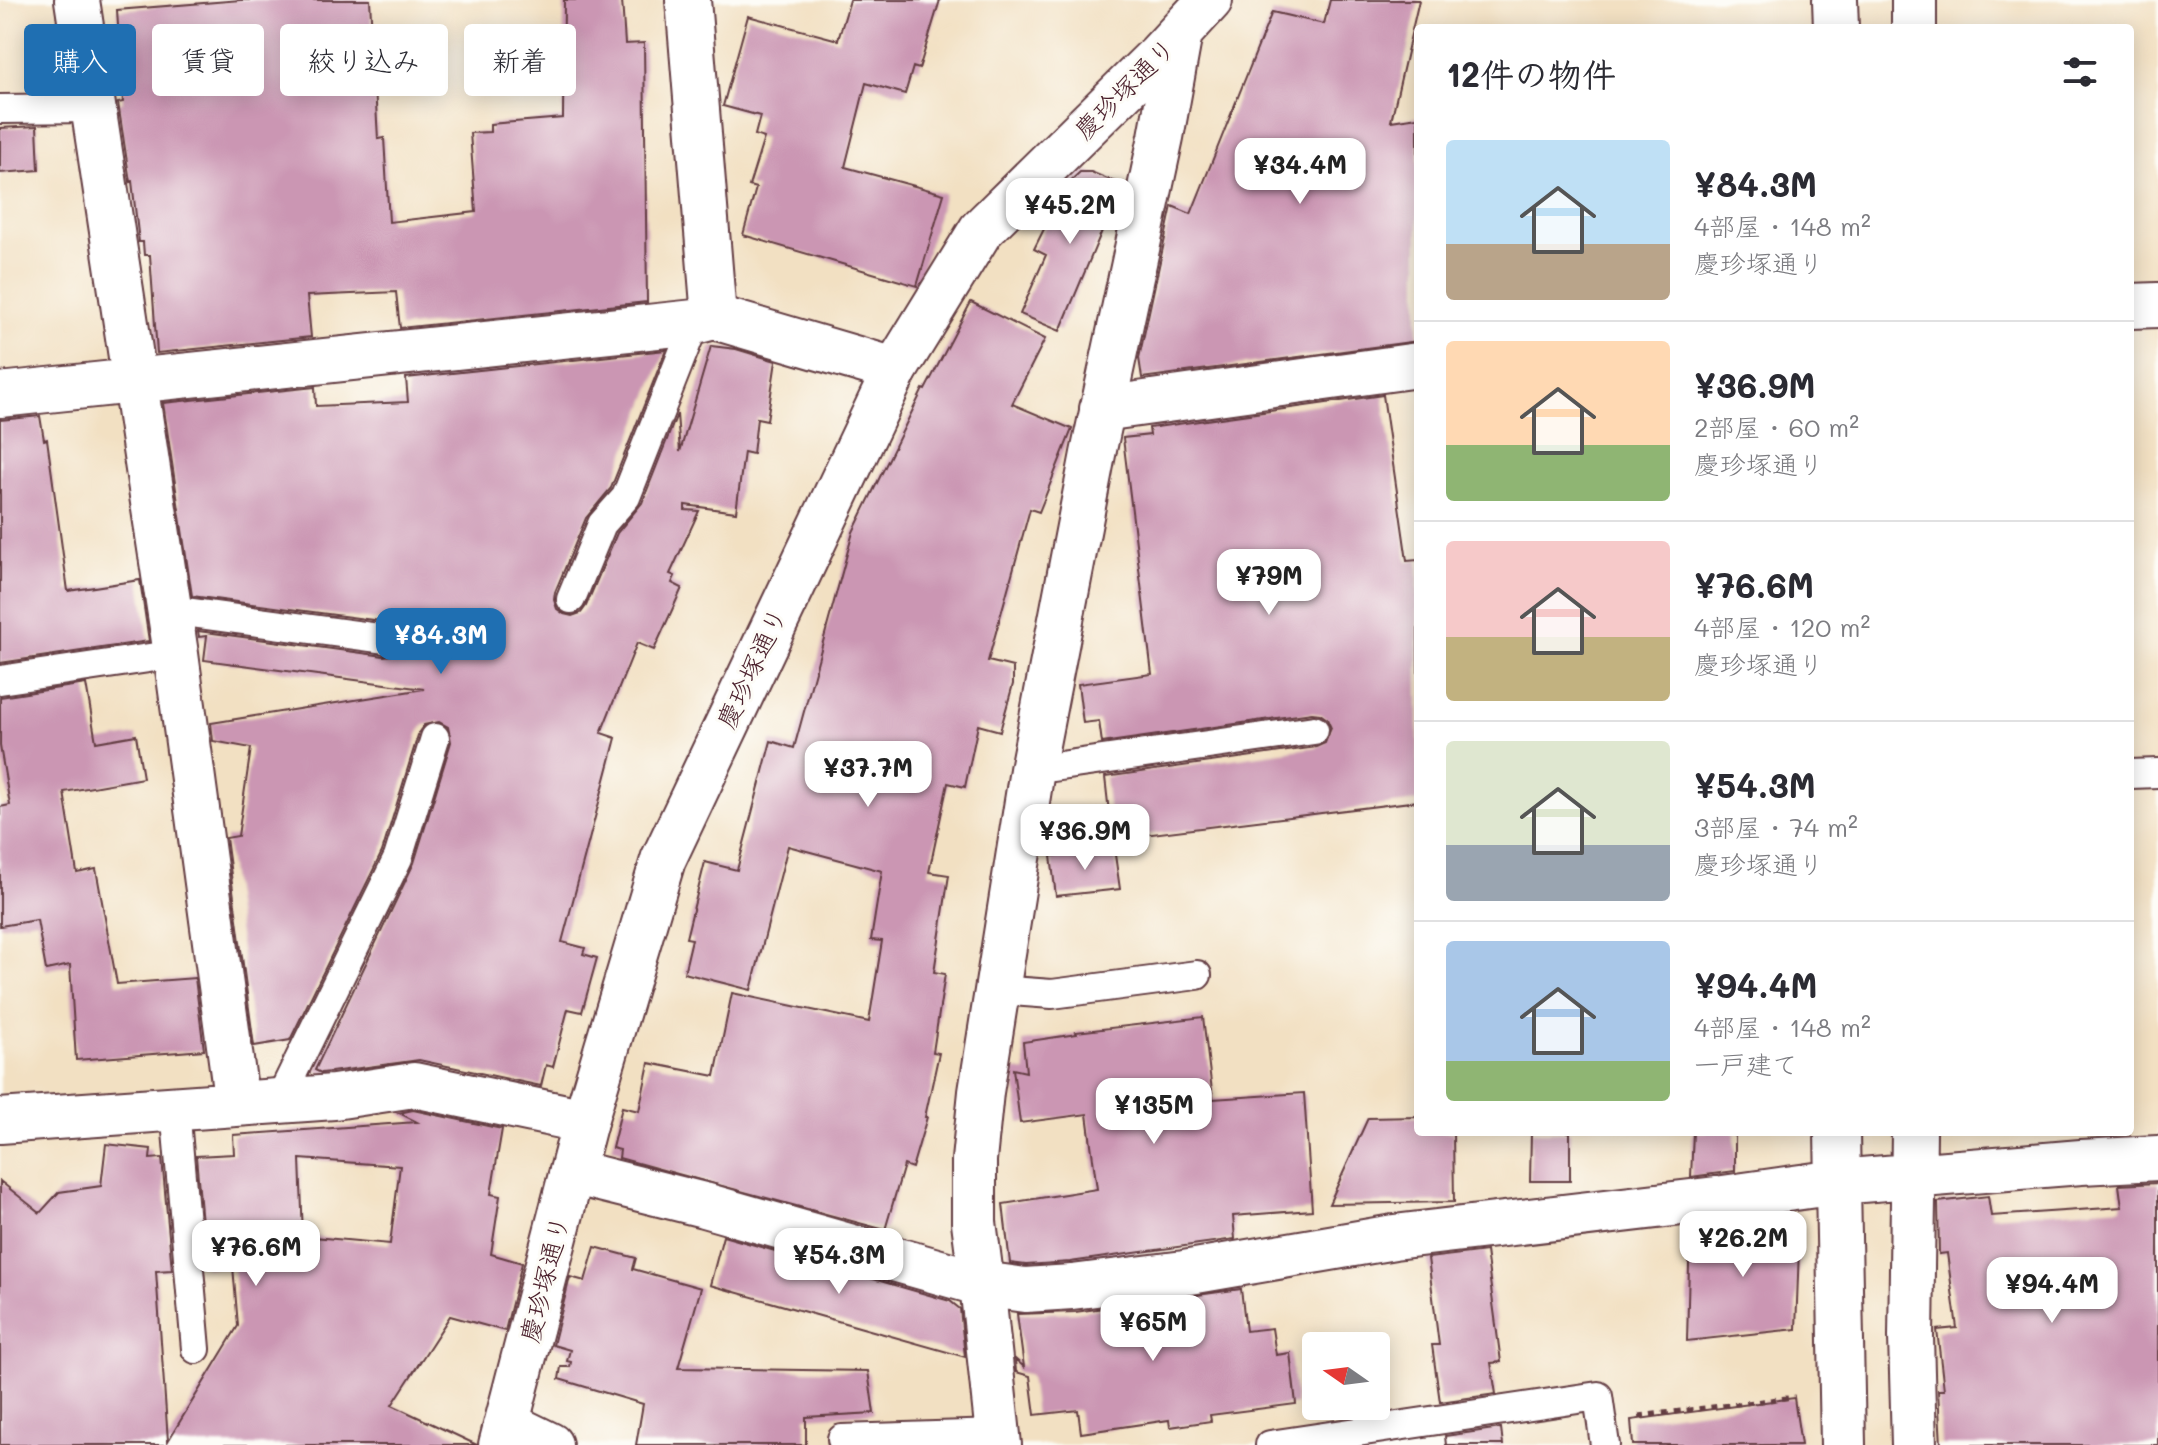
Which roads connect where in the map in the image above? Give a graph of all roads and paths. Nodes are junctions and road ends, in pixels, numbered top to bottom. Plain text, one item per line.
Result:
1 (77, 0) edge
2 (688, 0) edge
3 (1210, 0) edge
4 (1835, 0) edge
5 (1914, 0) edge
6 (1836, 24) edge
7 (1914, 24) edge
8 (1180, 33) junction
9 (94, 108) junction
10 (0, 109) edge
11 (2158, 305) edge
12 (2134, 306) edge
13 (705, 319) junction
14 (1414, 366) edge
15 (895, 370) junction
16 (136, 379) junction
17 (0, 395) edge
18 (1102, 409) junction
19 (571, 599) dead end
20 (170, 610) junction
21 (386, 639) dead end
22 (176, 654) junction
23 (0, 680) edge
24 (1314, 730) dead end
25 (435, 738) dead end
26 (1032, 770) junction
27 (2158, 773) edge
28 (2134, 774) edge
29 (1197, 975) dead end
30 (998, 990) junction
31 (258, 1103) junction
32 (175, 1108) junction
33 (0, 1121) edge
34 (585, 1121) junction
35 (1837, 1136) edge
36 (1914, 1136) edge
37 (2158, 1158) edge
38 (572, 1172) junction
39 (1915, 1176) junction
40 (1837, 1182) junction
41 (982, 1284) junction
42 (196, 1349) dead end
43 (1841, 1391) junction
44 (1603, 1433) edge
45 (504, 1434) edge
46 (842, 1439) dead end
47 (998, 1440) edge
48 (1334, 1440) edge
49 (550, 1445) edge
50 (1270, 1445) edge
51 (1843, 1445) edge
52 (1914, 1445) edge

1 - 9 street
2 - 13 street
3 - 8 street, 慶珍塚通り
4 - 6 street
5 - 7 street
8 - 15 street, 慶珍塚通り
8 - 18 street
9 - 10 lane
9 - 16 street
11 - 12 street
13 - 15 street
13 - 16 street
13 - 19 lane
14 - 18 street
15 - 34 street, 慶珍塚通り
16 - 17 street
16 - 20 street
18 - 26 street
20 - 21 lane
20 - 22 street
22 - 23 lane
22 - 31 street
24 - 26 lane
25 - 31 lane
26 - 30 street
27 - 28 lane
29 - 30 lane
30 - 41 street
31 - 32 street
31 - 34 street
32 - 33 street
32 - 42 lane
34 - 38 street, 慶珍塚通り
35 - 40 street
36 - 39 street
37 - 39 street
38 - 41 street
38 - 45 street, 慶珍塚通り
39 - 40 street
39 - 52 street
40 - 41 street
40 - 43 street
41 - 47 street
43 - 44 path
43 - 51 street
44 - 48 lane
45 - 49 street
46 - 47 lane
48 - 50 lane

